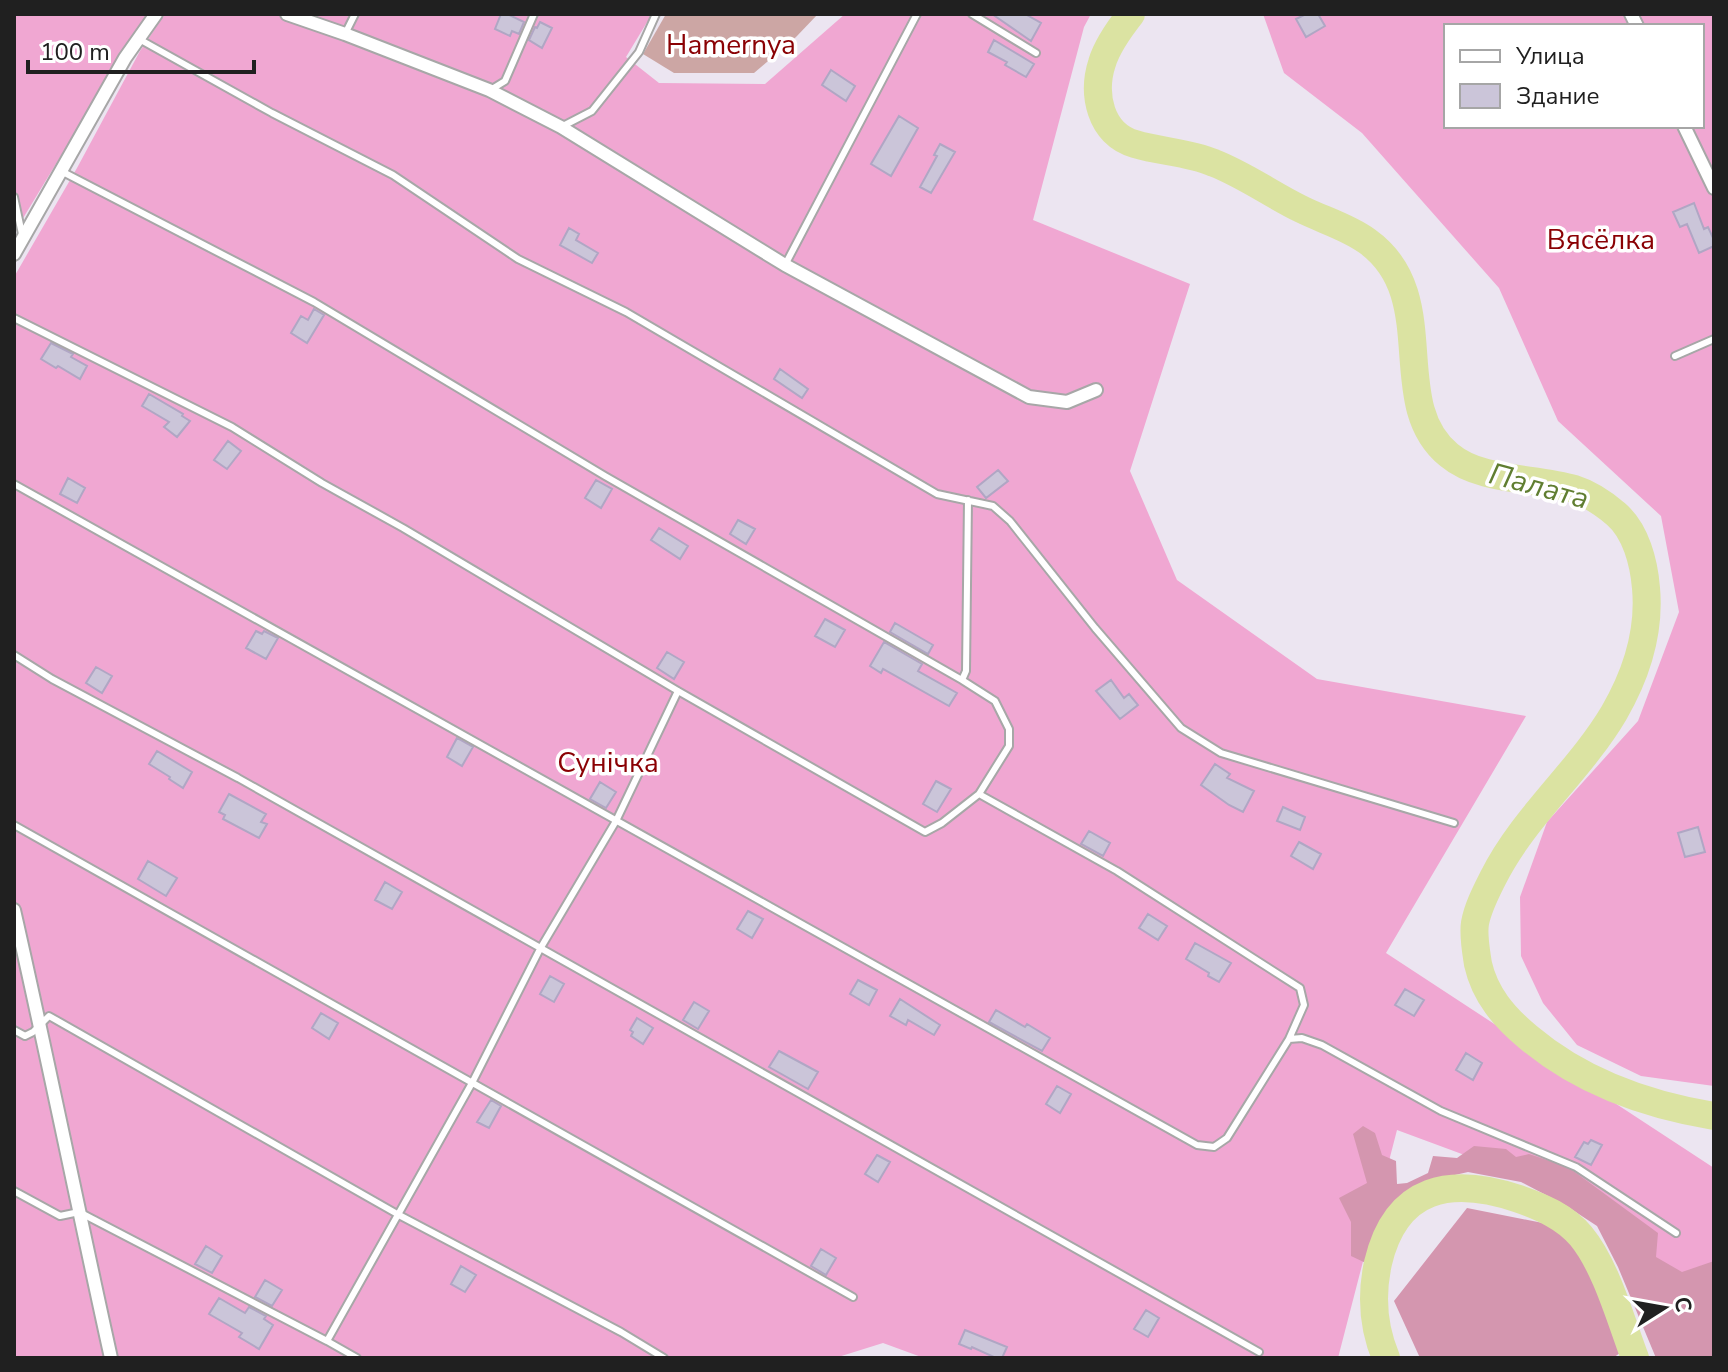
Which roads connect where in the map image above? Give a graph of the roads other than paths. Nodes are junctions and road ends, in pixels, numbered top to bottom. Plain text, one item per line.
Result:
1 (156, 14) edge
2 (287, 14) edge
3 (355, 14) edge
4 (534, 14) edge
5 (656, 14) edge
6 (917, 14) edge
7 (972, 14) edge
8 (345, 34) junction
9 (139, 39) junction
10 (1036, 53) dead end
11 (489, 90) junction
12 (561, 127) junction
13 (1685, 128) edge
14 (61, 171) junction
15 (1714, 188) edge
16 (14, 197) edge
17 (23, 238) junction
18 (14, 254) edge
19 (785, 265) junction
20 (14, 318) edge
21 (1714, 339) edge
22 (1675, 356) dead end
23 (1096, 390) dead end
24 (14, 484) edge
25 (968, 500) junction
26 (14, 655) edge
27 (962, 680) junction
28 (678, 691) junction
29 (979, 794) junction
30 (616, 821) junction
31 (1454, 823) dead end
32 (14, 825) edge
33 (14, 910) edge
34 (540, 949) junction
35 (40, 1024) junction
36 (14, 1030) edge
37 (1289, 1039) junction
38 (472, 1083) junction
39 (14, 1191) edge
40 (79, 1212) junction
41 (399, 1215) junction
42 (1676, 1233) dead end
43 (853, 1297) dead end
44 (327, 1341) junction
45 (1259, 1352) dead end
46 (111, 1358) edge
47 (357, 1358) edge
48 (664, 1358) edge

1 - 9 street
2 - 8 street
3 - 8 lane
4 - 11 lane
5 - 12 lane
6 - 19 lane
7 - 10 lane
8 - 11 street
9 - 14 street
9 - 25 lane
11 - 12 street
12 - 19 street
13 - 15 street
14 - 17 street
14 - 27 lane
16 - 17 lane
17 - 18 street
19 - 23 street
20 - 28 lane
21 - 22 lane
24 - 30 lane
25 - 27 lane
25 - 31 lane
26 - 34 lane
27 - 29 lane
28 - 29 lane
28 - 30 lane
29 - 37 lane
30 - 34 lane
30 - 37 lane
32 - 38 lane
33 - 35 street
34 - 38 lane
34 - 45 lane
35 - 36 lane
35 - 40 street
35 - 41 lane
37 - 42 lane
38 - 41 lane
38 - 43 lane
39 - 40 lane
40 - 44 lane
40 - 46 street
41 - 44 lane
41 - 48 lane
44 - 47 lane

